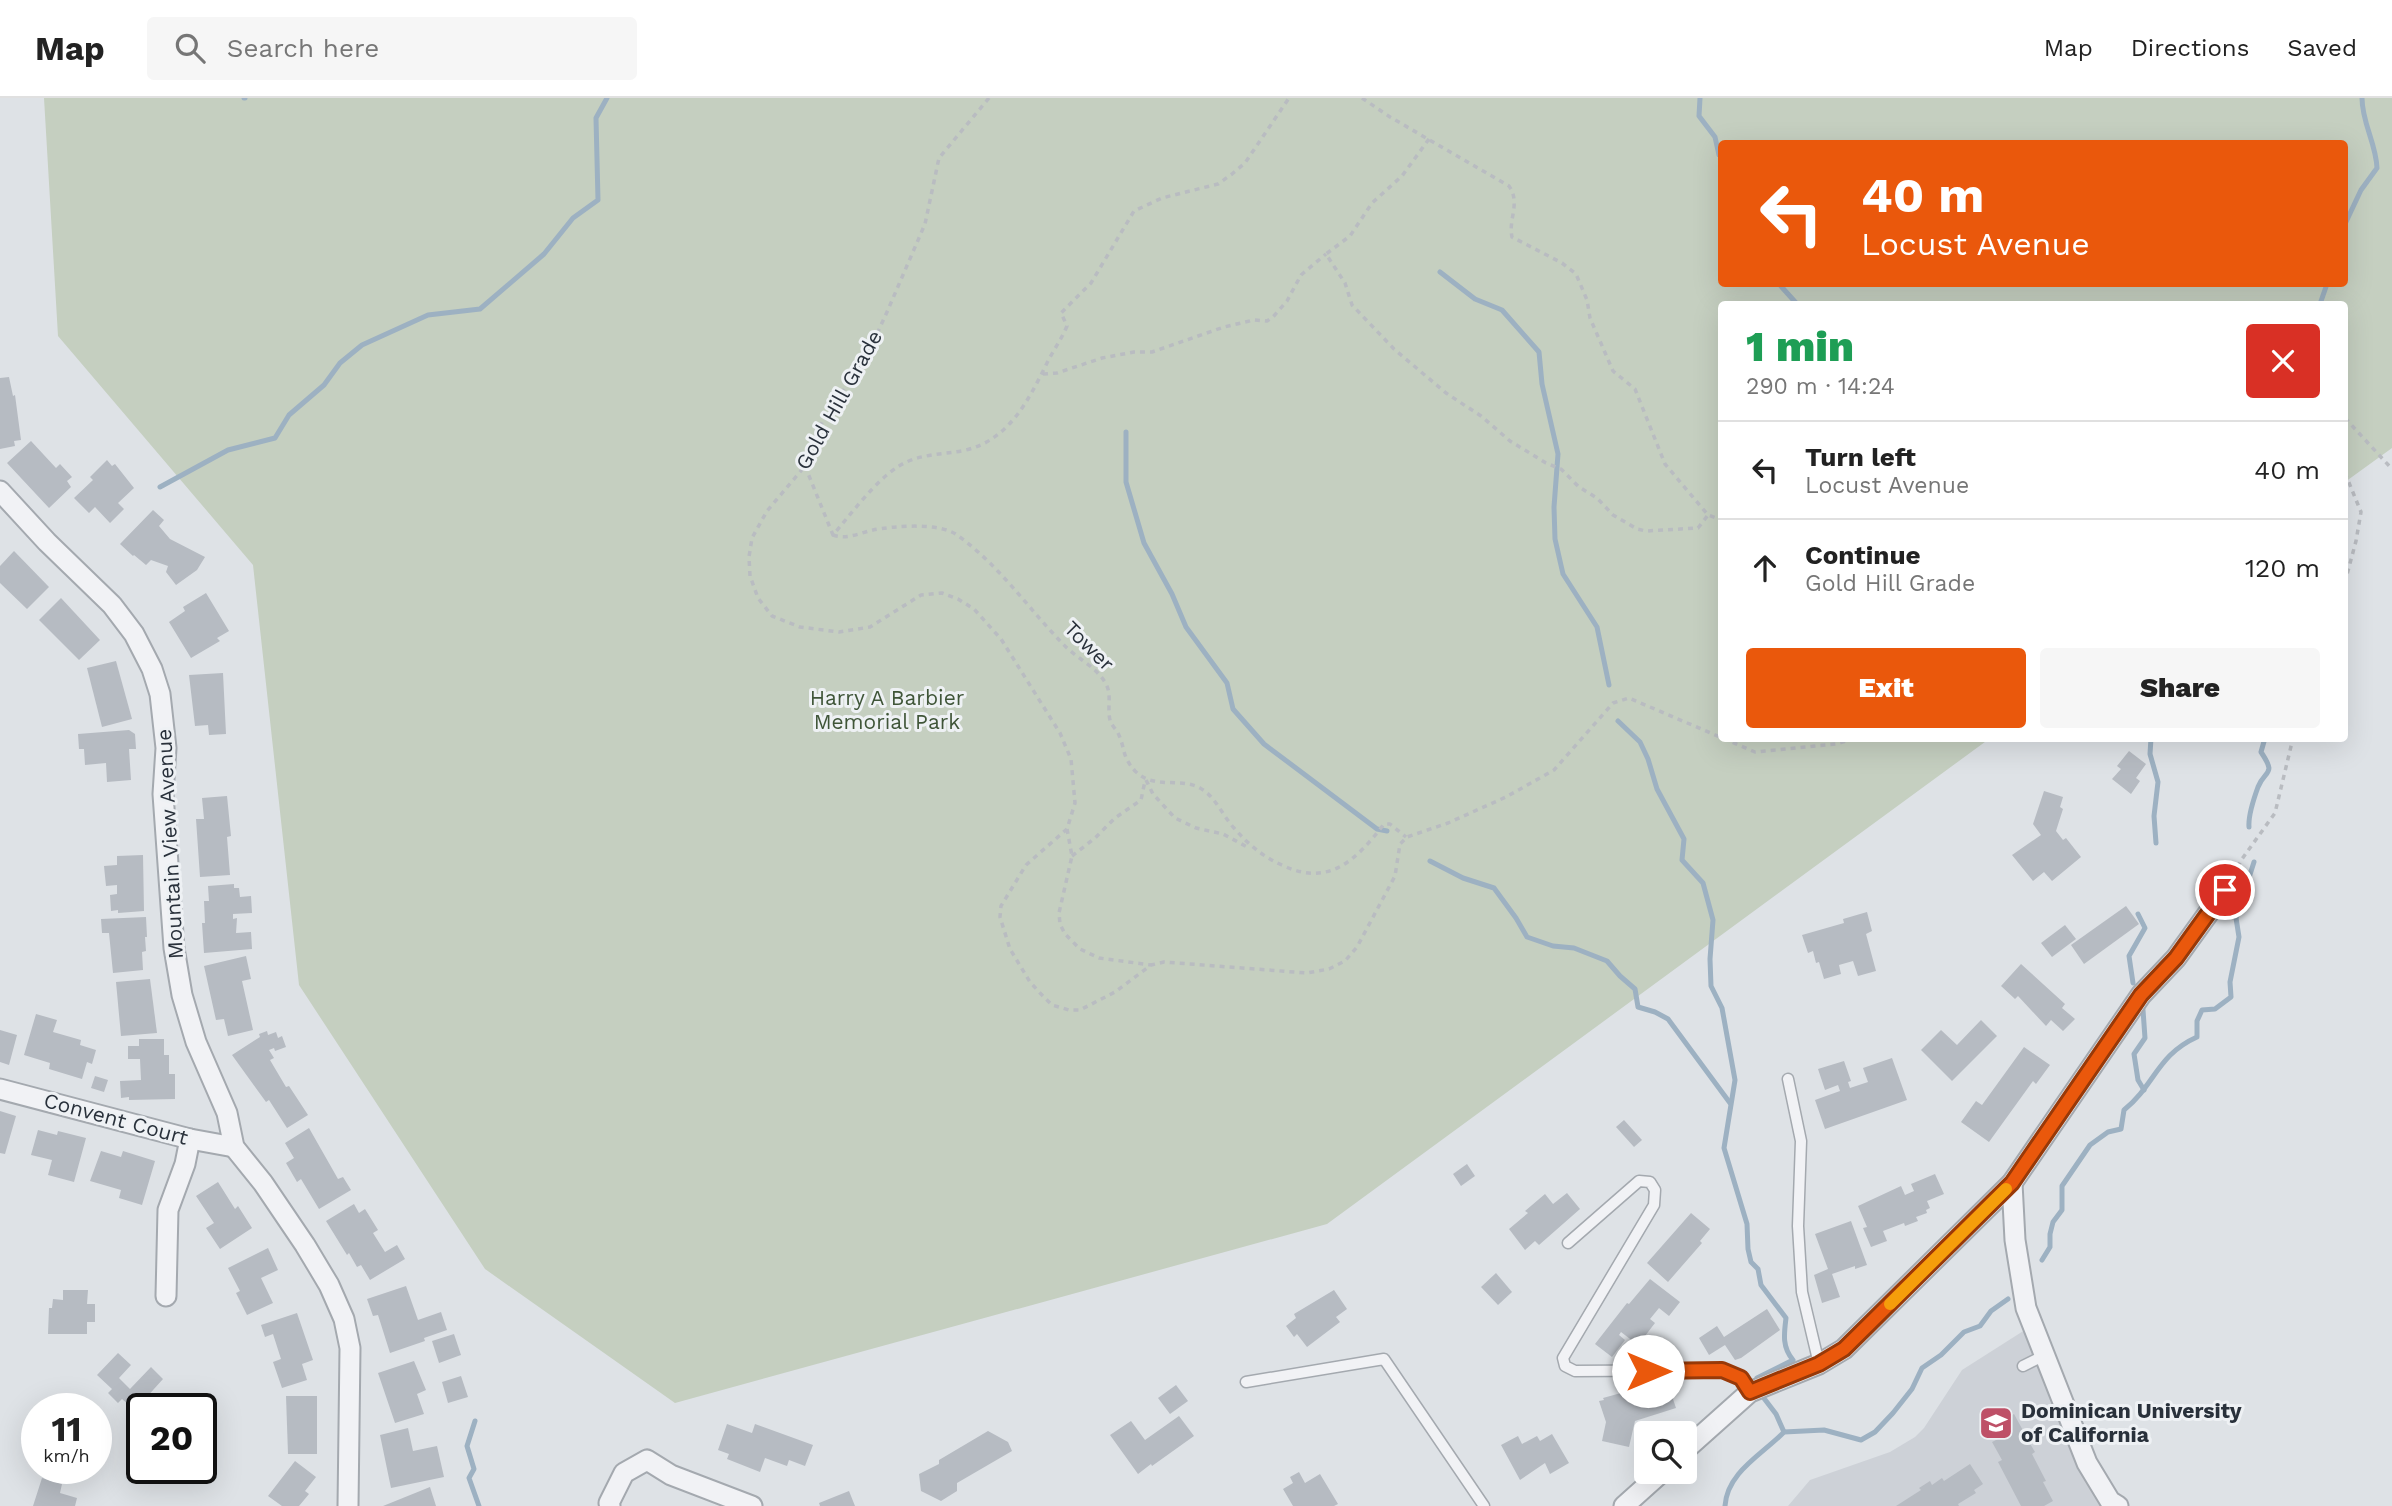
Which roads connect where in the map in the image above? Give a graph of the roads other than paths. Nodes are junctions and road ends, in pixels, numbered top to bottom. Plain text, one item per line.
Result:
1 (0, 491) edge
2 (2225, 890) road end
3 (1788, 1079) dead end
4 (0, 1089) edge
5 (190, 1139) junction
6 (234, 1147) junction
7 (2012, 1183) junction
8 (1568, 1243) dead end
9 (166, 1296) dead end
10 (2045, 1355) junction
11 (1819, 1364) junction
12 (2024, 1366) dead end
13 (1246, 1382) dead end
14 (1750, 1392) junction
15 (1697, 1439) edge
16 (1649, 1484) edge
17 (346, 1504) edge
18 (2110, 1504) edge
19 (610, 1506) edge
20 (752, 1506) edge
21 (1484, 1506) edge
22 (1624, 1506) edge

1 - 6 street, Mountain View Avenue
2 - 7 street
3 - 11 lane
4 - 5 street, Convent Court
5 - 6 street, Convent Court
5 - 9 street
6 - 17 street, Mountain View Avenue
7 - 10 street
7 - 11 street
8 - 14 lane
10 - 12 lane
10 - 18 street
11 - 14 street
13 - 21 lane
14 - 15 street
16 - 22 street
19 - 20 street

